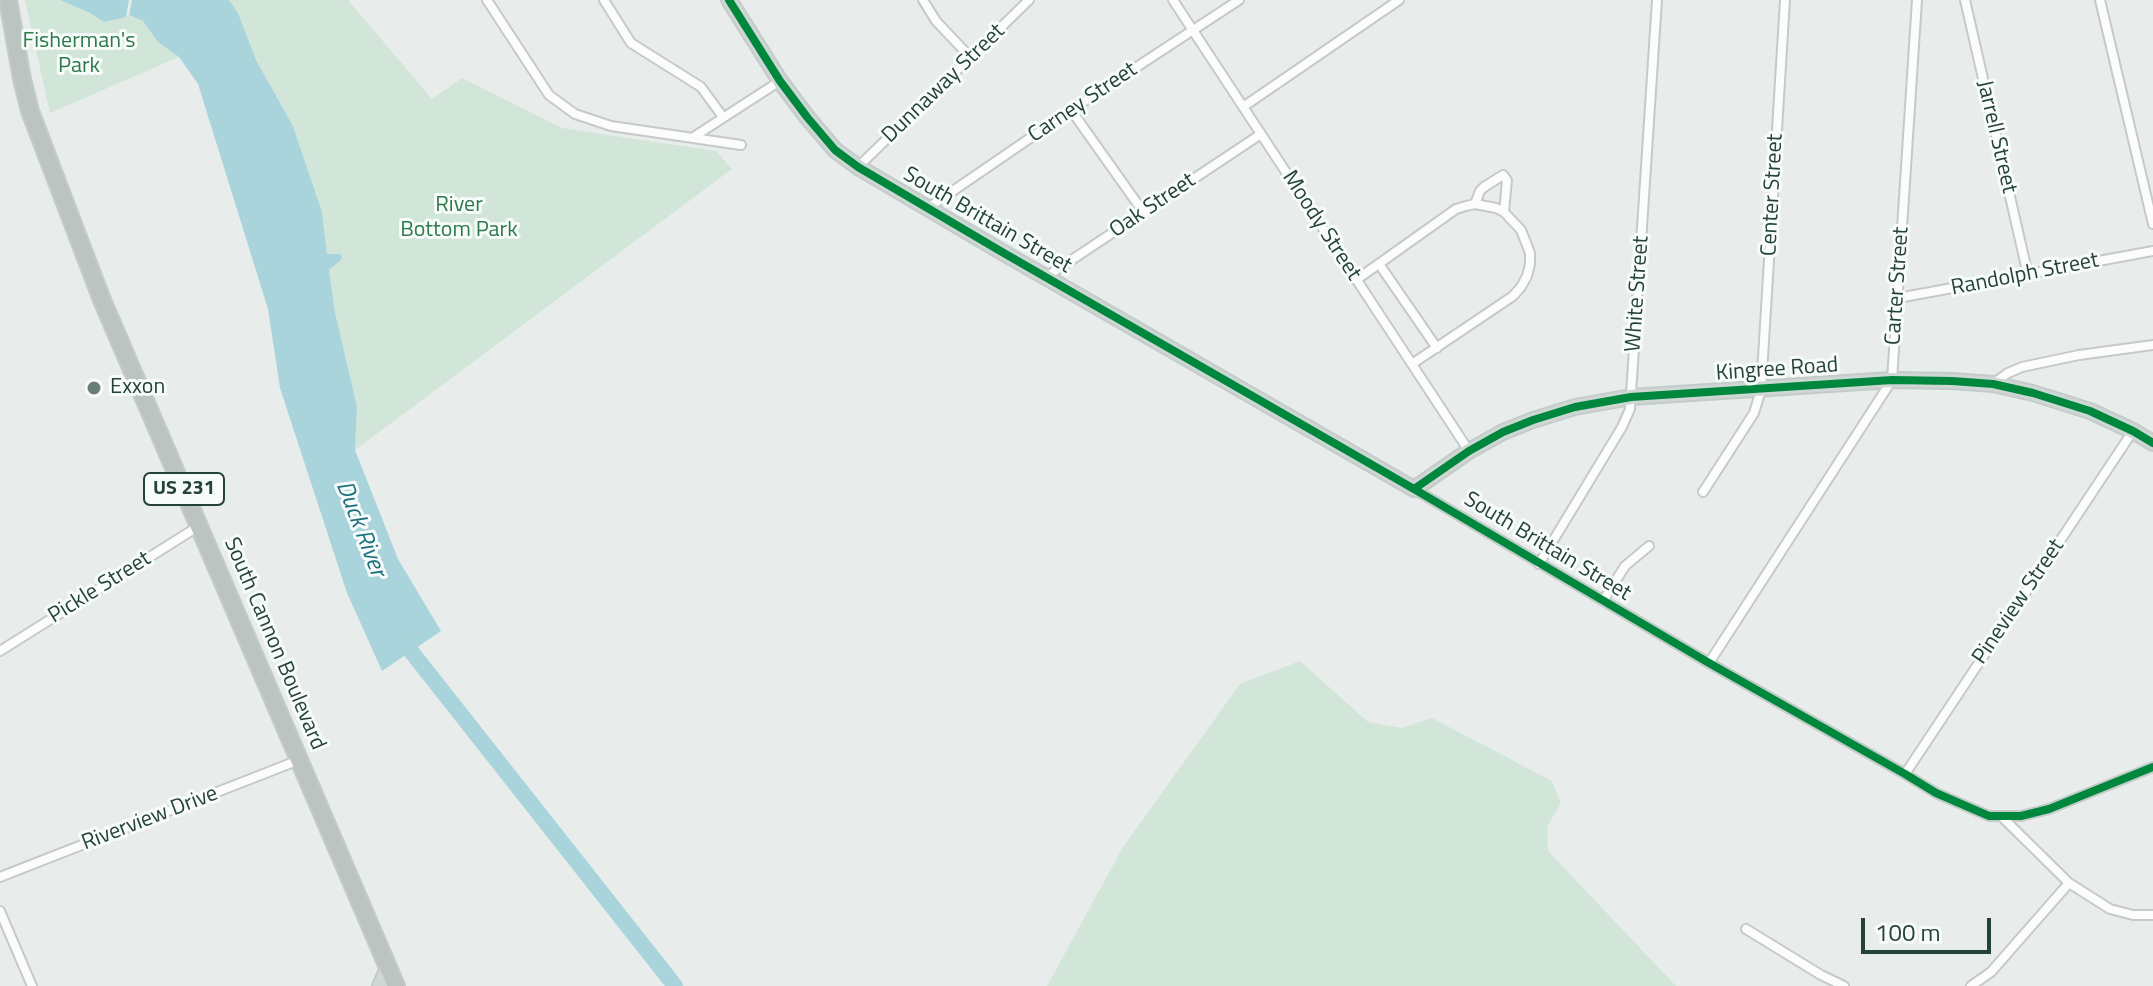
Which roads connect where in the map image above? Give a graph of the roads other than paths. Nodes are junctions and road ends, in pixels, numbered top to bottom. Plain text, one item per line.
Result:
1 (8, 0) edge
2 (487, 0) edge
3 (604, 0) edge
4 (729, 0) edge
5 (923, 0) edge
6 (1029, 0) edge
7 (1173, 0) edge
8 (1239, 0) edge
9 (1399, 0) edge
10 (1657, 0) edge
11 (1785, 0) edge
12 (1917, 0) edge
13 (1965, 0) edge
14 (2100, 0) edge
15 (1193, 30) junction
16 (971, 58) junction
17 (780, 81) junction
18 (1243, 107) junction
19 (1071, 110) junction
20 (723, 117) junction
21 (1261, 134) junction
22 (694, 137) junction
23 (741, 145) dead end
24 (858, 167) junction
25 (1475, 204) junction
26 (928, 208) junction
27 (1504, 212) junction
28 (1144, 213) junction
29 (2153, 224) edge
30 (2153, 251) edge
31 (1379, 264) junction
32 (2028, 275) junction
33 (1046, 277) junction
34 (1356, 280) junction
35 (1898, 298) junction
36 (2153, 345) edge
37 (1437, 348) junction
38 (1412, 364) junction
39 (1892, 380) junction
40 (1993, 384) junction
41 (1761, 390) junction
42 (1631, 397) junction
43 (2133, 431) junction
44 (2153, 443) edge
45 (1469, 451) junction
46 (1414, 489) junction
47 (1703, 492) dead end
48 (200, 525) junction
49 (1649, 546) dead end
50 (1539, 564) junction
51 (1603, 601) junction
52 (0, 651) edge
53 (1709, 663) junction
54 (299, 760) junction
55 (2153, 767) edge
56 (1905, 774) junction
57 (2002, 817) junction
58 (0, 877) edge
59 (2069, 883) junction
60 (0, 911) edge
61 (2153, 915) edge
62 (1746, 929) dead end
63 (388, 968) junction
64 (32, 986) edge
65 (380, 986) edge
66 (396, 986) edge
67 (1844, 986) edge
68 (1971, 986) edge

1 - 48 highway, South Cannon Boulevard / US 231
2 - 22 street
3 - 20 street
4 - 17 main road, South Brittain Street
5 - 16 street
6 - 16 street, Dunnaway Street
7 - 15 street, Moody Street
8 - 15 street, Carney Street
9 - 18 street
10 - 42 street, White Street
11 - 41 street, Center Street
12 - 35 street, Carter Street
13 - 32 street, Jarrell Street
14 - 29 street
15 - 18 street, Moody Street
15 - 19 street, Carney Street
16 - 24 street, Dunnaway Street
17 - 20 street
17 - 24 main road, South Brittain Street
18 - 21 street, Moody Street
19 - 26 street, Carney Street
19 - 28 street
20 - 22 street
21 - 28 street, Oak Street
21 - 34 street, Moody Street
22 - 23 street
24 - 26 main road, South Brittain Street
25 - 27 street
25 - 27 street
25 - 31 street
26 - 33 main road, South Brittain Street
27 - 37 street
28 - 33 street, Oak Street
30 - 32 street, Randolph Street
31 - 34 street
31 - 37 street
32 - 35 street, Randolph Street
33 - 46 main road, South Brittain Street
34 - 38 street, Moody Street
35 - 39 street, Carter Street
36 - 40 street
37 - 38 street
38 - 45 street, Moody Street
39 - 40 main road, Kingree Road
39 - 41 main road, Kingree Road
39 - 53 street, Carter Street
40 - 43 main road, Kingree Road
41 - 42 main road, Kingree Road
41 - 47 street, Center Street
42 - 45 main road, Kingree Road
42 - 50 street, White Street
43 - 44 main road, Kingree Road
43 - 56 street, Pineview Street
45 - 46 main road, Kingree Road
46 - 50 street, South Brittain Street
48 - 52 street, Pickle Street
48 - 54 highway, South Cannon Boulevard / US 231
49 - 51 street
50 - 51 street, South Brittain Street
51 - 53 street, South Brittain Street
53 - 56 street, South Brittain Street
54 - 58 street, Riverview Drive
54 - 63 highway, South Cannon Boulevard / US 231
55 - 57 street, South Brittain Street
56 - 57 street, South Brittain Street
57 - 59 street
59 - 61 street
59 - 68 street
60 - 64 street
62 - 67 street
63 - 65 main road
63 - 66 highway, South Cannon Boulevard / US 231

